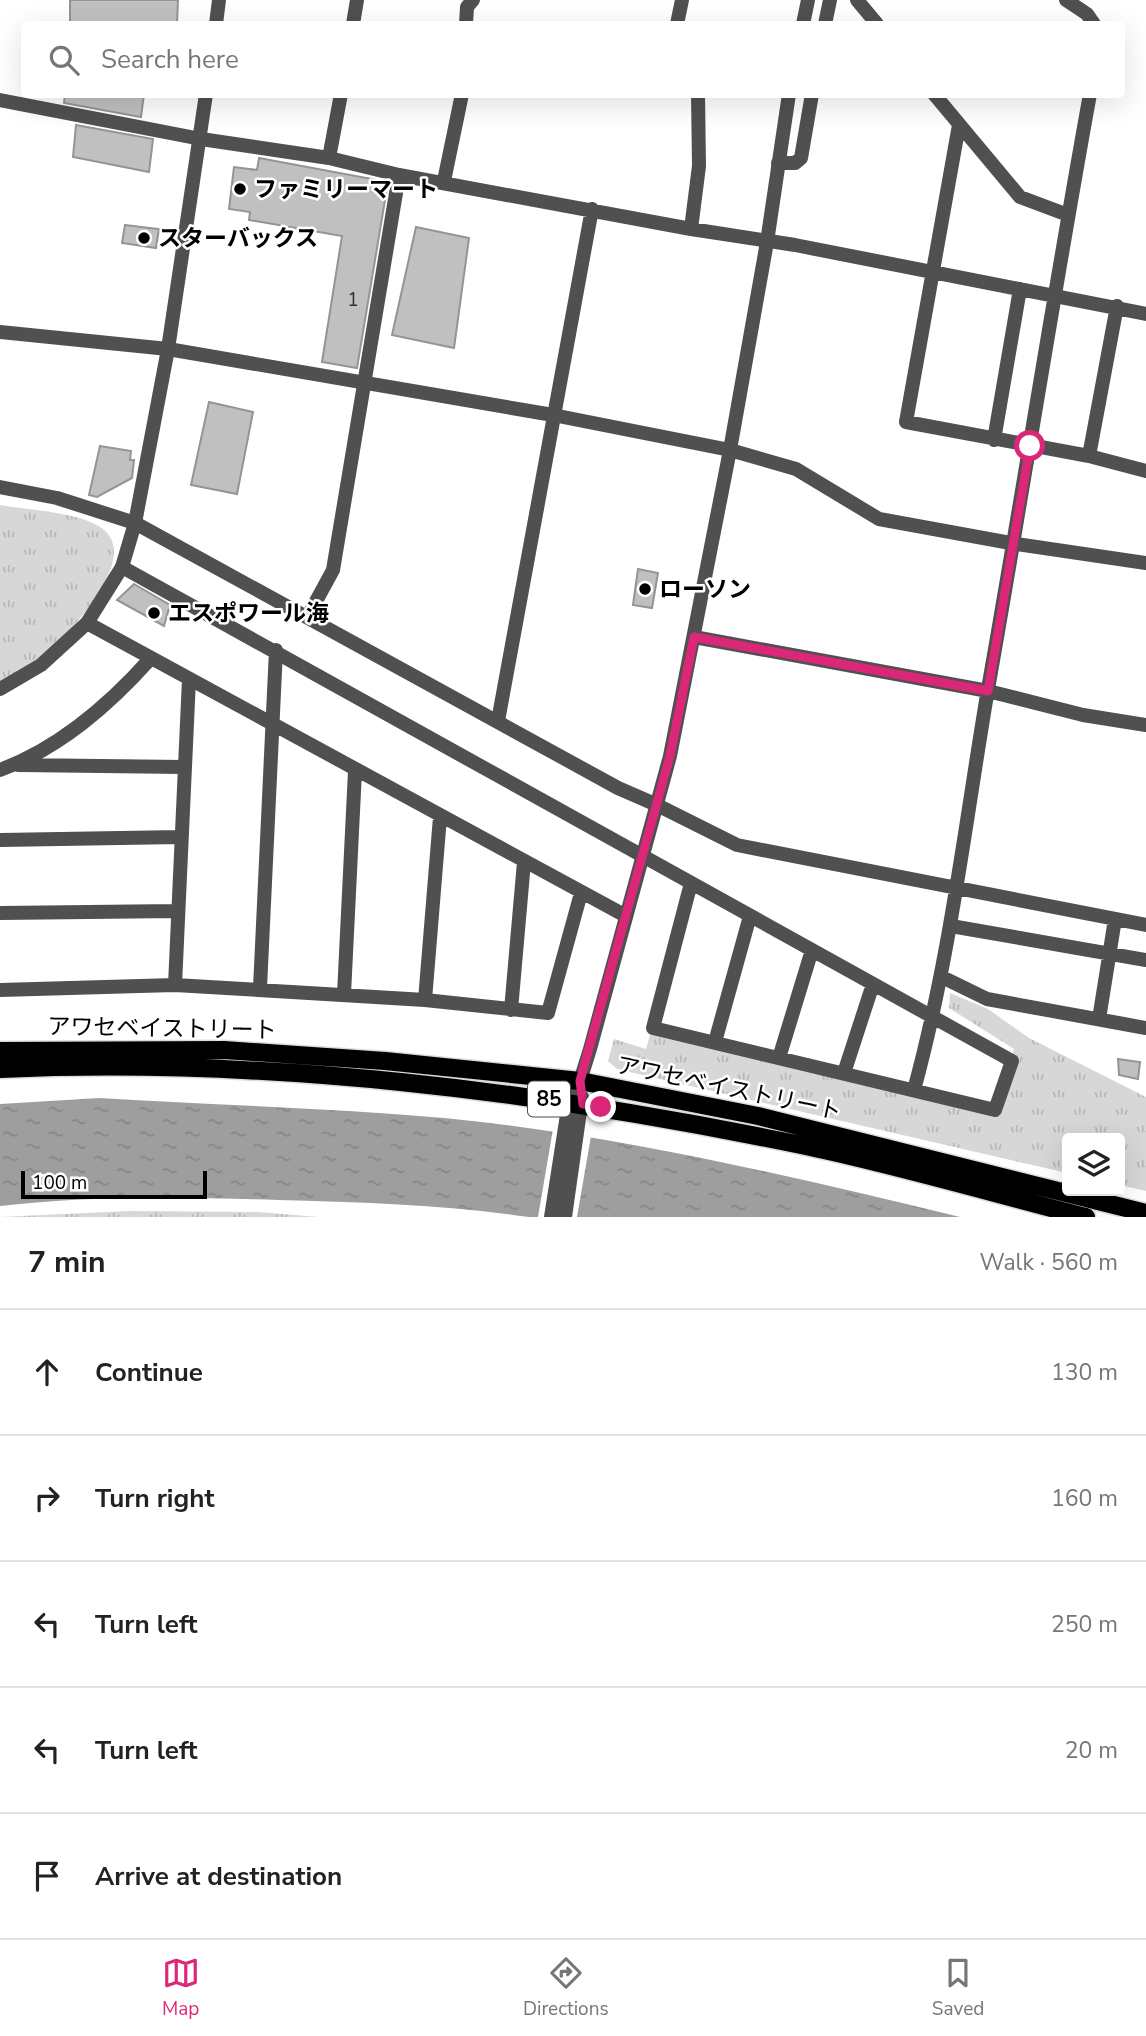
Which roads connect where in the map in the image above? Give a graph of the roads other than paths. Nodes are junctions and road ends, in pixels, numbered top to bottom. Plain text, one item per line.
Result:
1 (219, 0) edge
2 (357, 0) edge
3 (473, 0) edge
4 (682, 0) edge
5 (808, 0) edge
6 (830, 0) edge
7 (857, 0) edge
8 (1066, 0) edge
9 (216, 21) edge
10 (354, 21) edge
11 (466, 21) edge
12 (678, 21) edge
13 (804, 21) edge
14 (826, 21) edge
15 (874, 21) edge
16 (1092, 21) edge
17 (206, 98) edge
18 (340, 98) edge
19 (461, 98) edge
20 (698, 98) edge
21 (788, 98) edge
22 (811, 98) edge
23 (937, 98) edge
24 (1089, 98) edge
25 (0, 100) edge
26 (959, 125) junction
27 (201, 139) junction
28 (329, 158) junction
29 (778, 163) junction
30 (399, 175) junction
31 (444, 181) junction
32 (592, 209) junction
33 (1068, 215) junction
34 (691, 229) junction
35 (767, 242) junction
36 (933, 272) junction
37 (1020, 289) junction
38 (1055, 296) junction
39 (1117, 306) junction
40 (1146, 314) edge
41 (0, 332) edge
42 (168, 349) junction
43 (362, 383) junction
44 (553, 415) junction
45 (994, 440) junction
46 (1030, 446) junction
47 (730, 450) junction
48 (1089, 456) junction
49 (1146, 471) edge
50 (0, 487) edge
51 (135, 523) junction
52 (1016, 544) junction
53 (1146, 563) edge
54 (122, 567) junction
55 (308, 616) junction
56 (87, 623) junction
57 (694, 637) junction
58 (276, 650) junction
59 (151, 658) junction
60 (189, 679) junction
61 (0, 689) edge
62 (988, 691) junction
63 (498, 721) junction
64 (1146, 725) edge
65 (272, 726) junction
66 (6, 767) edge
67 (184, 768) junction
68 (355, 771) junction
69 (657, 805) junction
70 (440, 817) junction
71 (180, 837) junction
72 (0, 840) edge
73 (643, 857) junction
74 (524, 862) junction
75 (691, 883) junction
76 (958, 890) junction
77 (581, 892) junction
78 (177, 911) junction
79 (0, 913) edge
80 (626, 916) junction
81 (750, 916) junction
82 (1115, 919) junction
83 (1146, 925) edge
84 (951, 926) junction
85 (812, 950) junction
86 (1110, 954) junction
87 (1146, 960) edge
88 (942, 977) junction
89 (873, 984) junction
90 (175, 985) junction
91 (260, 988) junction
92 (0, 990) edge
93 (344, 994) junction
94 (425, 1000) junction
95 (511, 1010) junction
96 (934, 1017) junction
97 (1099, 1019) junction
98 (1146, 1028) edge
99 (715, 1042) junction
100 (0, 1051) edge
101 (779, 1058) junction
102 (0, 1069) edge
103 (844, 1073) junction
104 (580, 1081) junction
105 (914, 1090) junction
106 (576, 1103) junction
107 (574, 1121) junction
108 (1146, 1213) edge
109 (551, 1217) edge
110 (565, 1217) edge
111 (1086, 1217) edge

1 - 9 street
2 - 10 street
3 - 11 street
4 - 12 street
5 - 13 street
6 - 14 street
7 - 15 street
8 - 16 street
17 - 27 street
18 - 28 street
19 - 31 street
20 - 34 street
21 - 29 street
22 - 29 street
23 - 26 street
24 - 33 street
25 - 27 street
26 - 33 street
26 - 36 street
27 - 28 street
27 - 42 street
28 - 30 street
29 - 35 street
30 - 31 street
30 - 43 street
31 - 32 street
32 - 34 street
32 - 44 street
33 - 38 street
34 - 35 street
35 - 36 street
35 - 47 street
36 - 37 street
36 - 45 street
37 - 38 street
37 - 45 street
38 - 39 street
38 - 46 street
39 - 40 street
39 - 48 street
41 - 42 street
42 - 43 street
42 - 51 street
43 - 44 street
43 - 55 street
44 - 47 street
44 - 63 street
45 - 46 street
46 - 48 street
46 - 52 street
47 - 52 street
47 - 57 street
48 - 49 street
50 - 51 street
51 - 54 street
51 - 55 street
52 - 53 street
52 - 62 street
54 - 56 street
54 - 58 street
55 - 63 street
56 - 59 street
56 - 61 street
57 - 62 street
57 - 69 street
58 - 65 street
58 - 73 street
59 - 60 street
59 - 66 street
60 - 65 street
60 - 67 street
62 - 64 street
62 - 76 street
63 - 69 street
65 - 68 street
65 - 91 street
66 - 67 street
67 - 71 street
68 - 70 street
68 - 93 street
69 - 73 street
69 - 76 street
70 - 74 street
70 - 94 street
71 - 72 street
71 - 78 street
73 - 75 street
73 - 80 street
74 - 77 street
74 - 95 street
75 - 81 street
75 - 99 street
76 - 82 street
76 - 84 street
77 - 80 street
77 - 95 street
78 - 79 street
78 - 90 street
80 - 104 street
81 - 85 street
81 - 99 street
82 - 83 street
82 - 86 street
84 - 86 street
84 - 88 street
85 - 89 street
85 - 101 street
86 - 87 street
86 - 97 street
88 - 96 street
88 - 97 street
89 - 96 street
89 - 103 street
90 - 91 street
90 - 92 street
91 - 93 street
93 - 94 street
94 - 95 street
96 - 105 street
96 - 105 street
97 - 98 street
99 - 101 street
100 - 104 main road, アワセベイストリート / 85
101 - 103 street
102 - 106 main road, アワセベイストリート / 85
103 - 105 street
104 - 106 street
104 - 108 main road, アワセベイストリート / 85
106 - 107 street
106 - 111 main road, アワセベイストリート / 85
107 - 109 street
107 - 110 street

